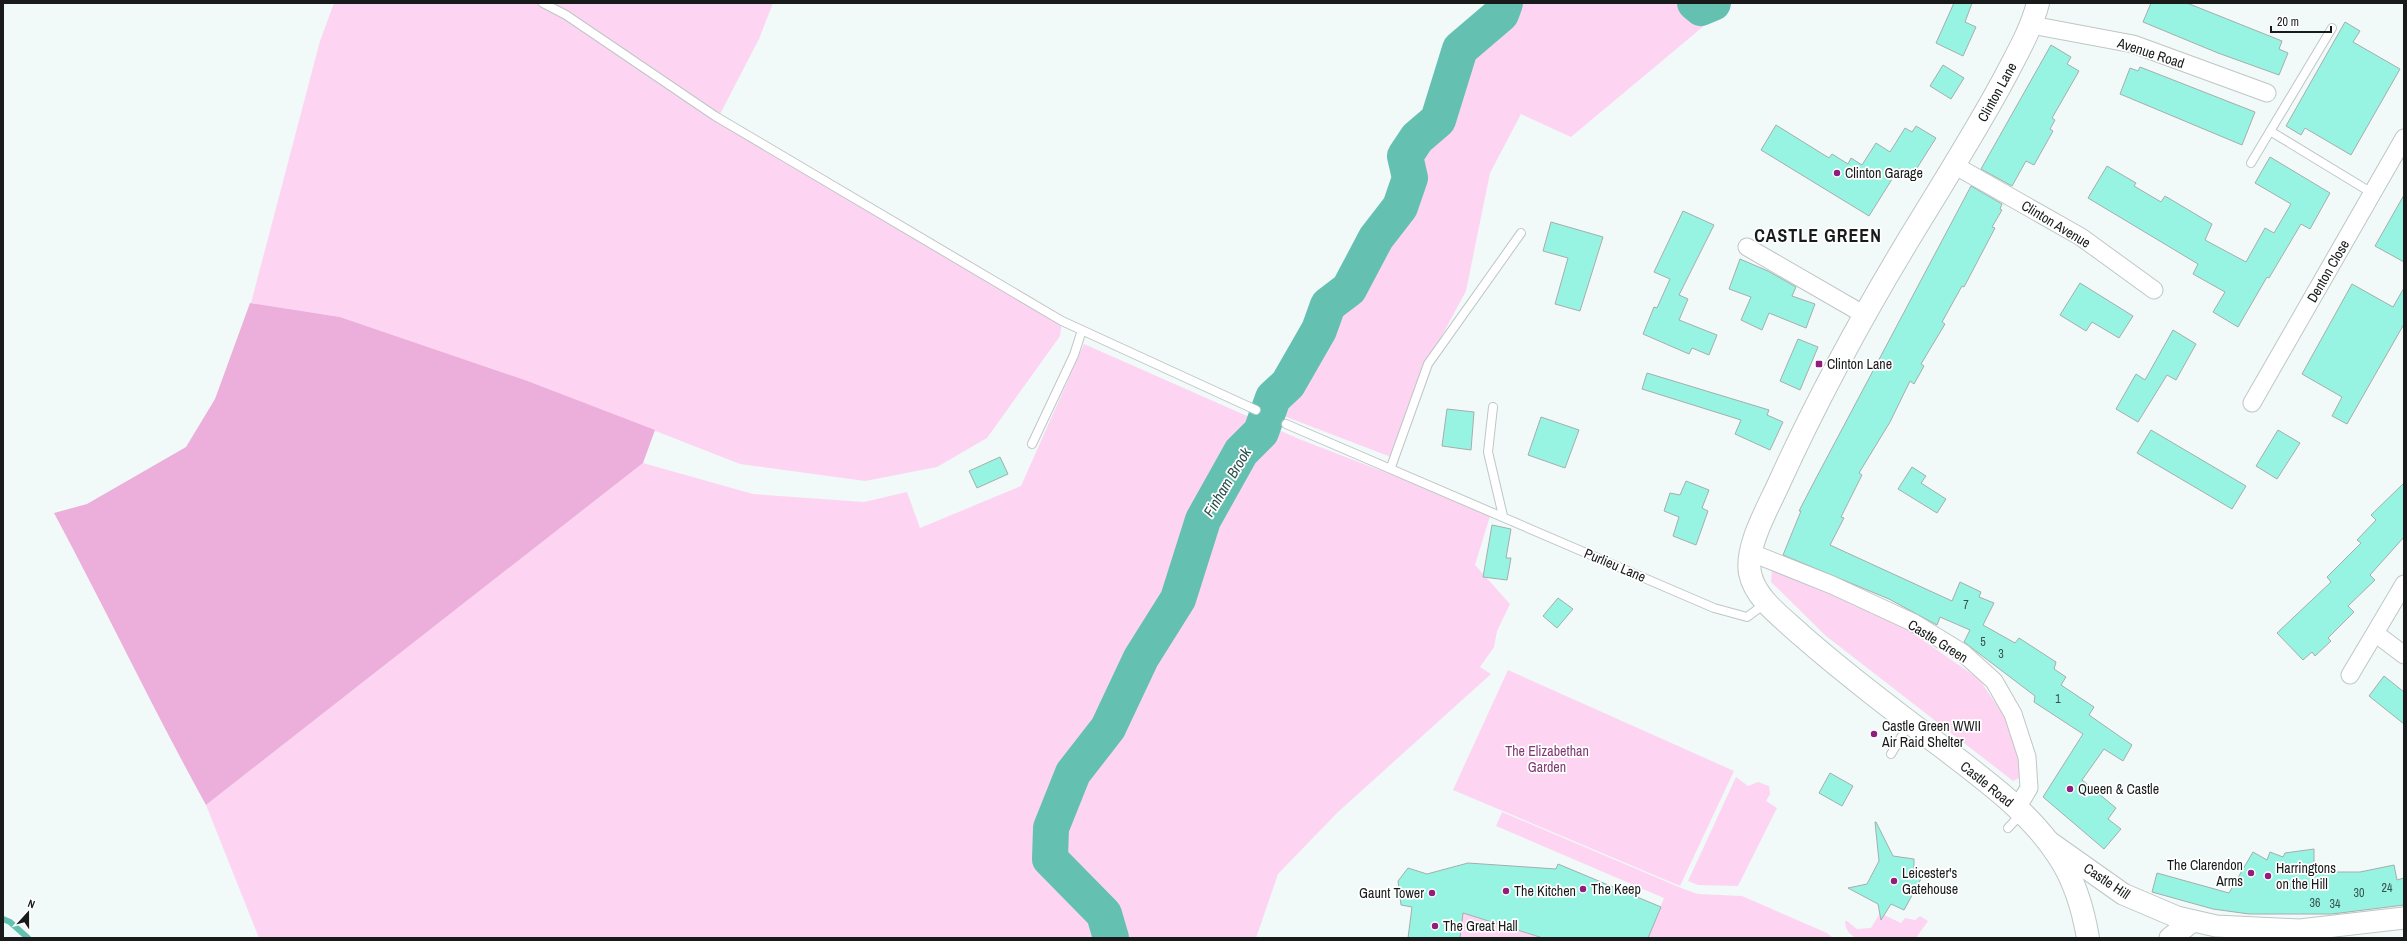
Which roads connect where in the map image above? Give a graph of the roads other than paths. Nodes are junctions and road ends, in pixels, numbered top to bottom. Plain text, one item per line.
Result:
1 (543, 3) edge
2 (2038, 3) edge
3 (2032, 25) junction
4 (2332, 28) dead end
5 (2267, 94) dead end
6 (2270, 131) junction
7 (2404, 138) edge
8 (2251, 162) dead end
9 (1954, 165) junction
10 (2372, 193) junction
11 (1521, 233) dead end
12 (1747, 247) dead end
13 (2154, 290) dead end
14 (1864, 314) junction
15 (1082, 330) junction
16 (2252, 403) dead end
17 (1493, 407) dead end
18 (1256, 410) dead end
19 (1286, 424) dead end
20 (1032, 444) dead end
21 (1391, 467) junction
22 (1503, 516) junction
23 (1752, 553) junction
24 (2404, 584) edge
25 (1766, 603) junction
26 (2375, 633) junction
27 (2404, 655) edge
28 (2350, 675) dead end
29 (1910, 723) junction
30 (1891, 754) dead end
31 (2016, 816) junction
32 (2048, 841) junction
33 (2404, 918) edge
34 (2193, 921) junction
35 (2088, 938) edge
36 (2170, 938) edge

1 - 15 lane
2 - 3 main road, Clinton Lane
3 - 5 street, Avenue Road
3 - 9 main road, Clinton Lane
4 - 6 lane
6 - 8 lane
6 - 10 lane
7 - 10 street, Denton Close
9 - 13 street, Clinton Avenue
9 - 14 main road, Clinton Lane
10 - 16 street, Denton Close
11 - 21 lane
12 - 14 street
14 - 23 main road, Clinton Lane
15 - 18 lane
15 - 20 lane
17 - 22 lane
19 - 21 lane, Purlieu Lane
21 - 22 lane, Purlieu Lane
22 - 25 lane, Purlieu Lane
23 - 25 main road, Clinton Lane
23 - 31 street, Castle Green
24 - 26 street
25 - 29 main road, Castle Road
26 - 27 street
26 - 28 street
29 - 30 lane
29 - 31 main road, Castle Road
31 - 32 main road, Castle Road
32 - 34 street, Castle Hill
32 - 35 main road, Castle Road
33 - 34 street, Castle Hill
34 - 36 street

